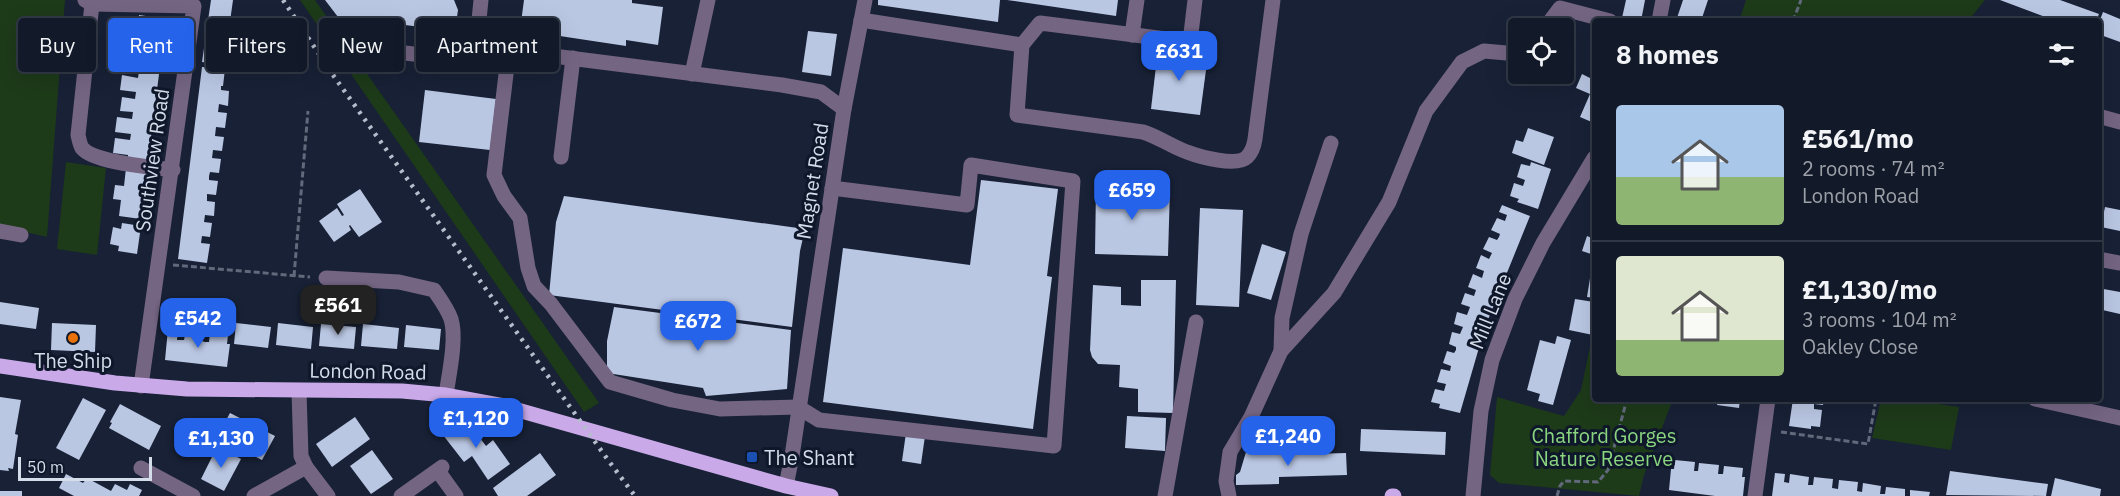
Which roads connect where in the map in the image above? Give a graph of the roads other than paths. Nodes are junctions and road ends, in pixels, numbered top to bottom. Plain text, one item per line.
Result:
1 (481, 0) edge
2 (708, 0) edge
3 (865, 0) edge
4 (1137, 0) edge
5 (1195, 0) edge
6 (1273, 0) edge
7 (1663, 0) edge
8 (89, 2) edge
9 (127, 2) edge
10 (1560, 5) edge
11 (479, 18) edge
12 (1552, 18) edge
13 (1598, 18) edge
14 (1660, 18) edge
15 (861, 20) junction
16 (1132, 35) junction
17 (1022, 45) junction
18 (1508, 53) edge
19 (559, 56) edge
20 (573, 58) junction
21 (506, 72) edge
22 (692, 74) junction
23 (844, 109) junction
24 (2102, 117) edge
25 (2120, 122) edge
26 (1331, 143) dead end
27 (561, 157) dead end
28 (1592, 161) edge
29 (172, 170) junction
30 (832, 188) junction
31 (0, 231) edge
32 (21, 235) dead end
33 (2102, 260) edge
34 (2120, 263) edge
35 (326, 278) road end
36 (1197, 322) dead end
37 (1281, 351) junction
38 (0, 366) edge
39 (141, 386) junction
40 (299, 391) junction
41 (446, 394) junction
42 (1768, 402) edge
43 (2049, 402) edge
44 (798, 407) junction
45 (2120, 417) edge
46 (306, 467) junction
47 (141, 468) dead end
48 (786, 486) junction
49 (824, 495) edge
50 (193, 496) edge
51 (254, 496) edge
52 (328, 496) edge
53 (401, 496) edge
54 (456, 496) edge
55 (1165, 496) edge
56 (1229, 496) edge
57 (1473, 496) edge
58 (1755, 496) edge

1 - 11 street
2 - 22 street
3 - 15 street
4 - 16 street
5 - 16 street
6 - 17 street
7 - 14 street
8 - 9 street, Southview Road
8 - 29 street
9 - 29 street, Southview Road
10 - 12 street
10 - 13 street
15 - 17 street
15 - 23 street
16 - 17 street
18 - 37 street
19 - 20 street, Magnet Road
20 - 22 street, Magnet Road
20 - 27 street
21 - 44 street
22 - 23 street, Magnet Road
23 - 30 street, Magnet Road
24 - 25 street
26 - 37 street
28 - 57 street, Mill Lane
29 - 39 street, Southview Road
30 - 44 street, Magnet Road
30 - 44 street
31 - 32 street
33 - 34 street
35 - 41 street
36 - 55 street
37 - 56 street
38 - 39 main road, London Road
39 - 40 main road, London Road
40 - 41 main road, London Road
40 - 46 street
41 - 48 main road, London Road
42 - 58 street
43 - 45 street
44 - 48 street, Magnet Road
46 - 51 street
46 - 52 street
47 - 50 street
48 - 49 main road, London Road
53 - 54 street

